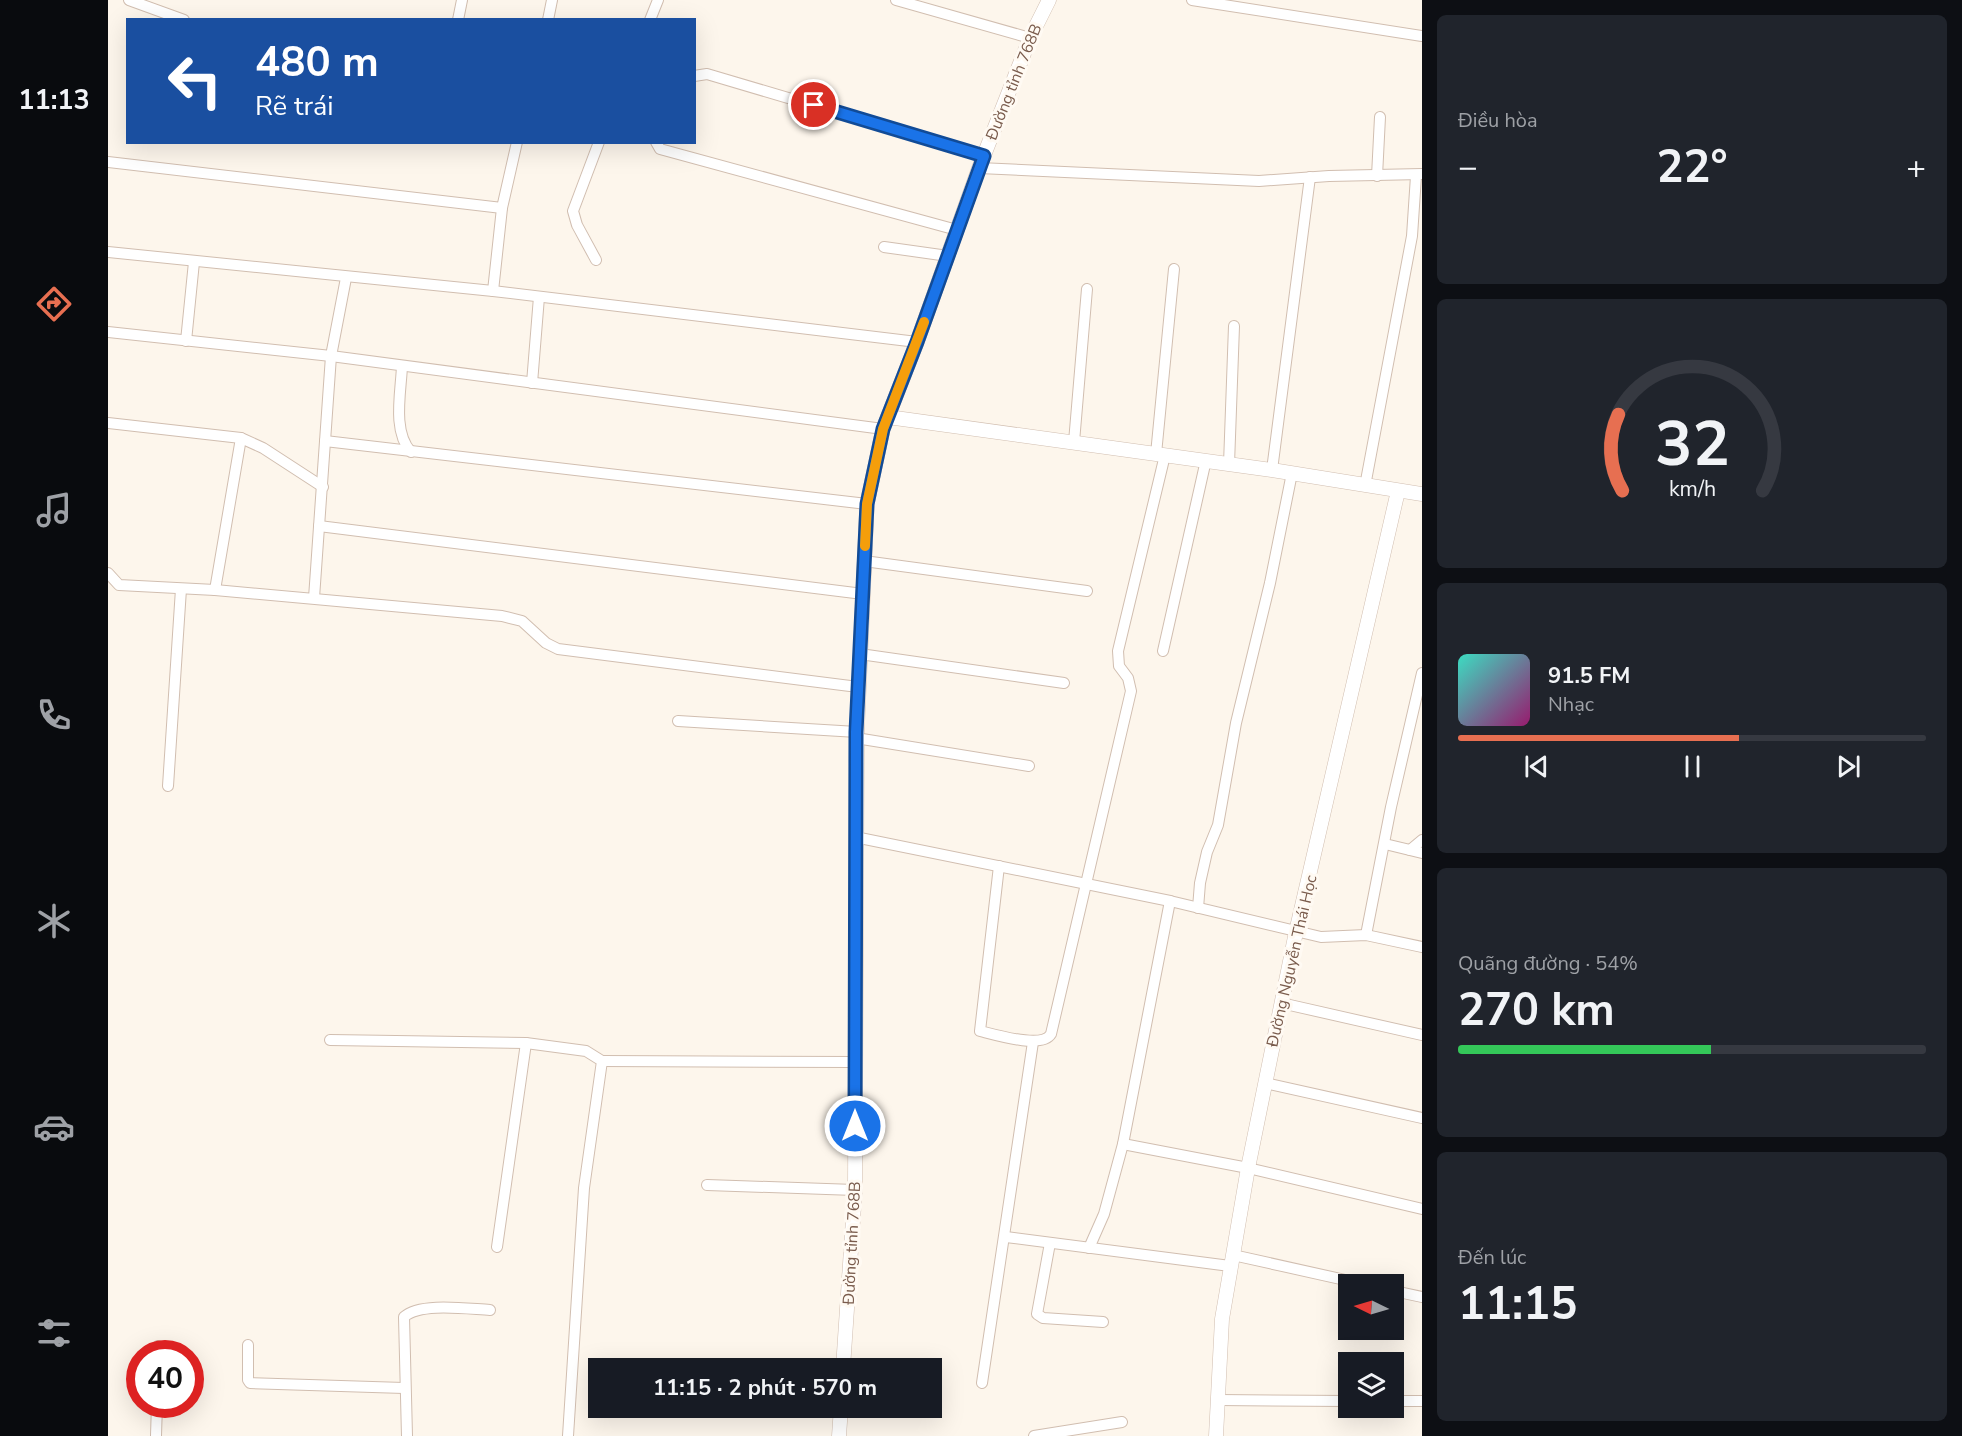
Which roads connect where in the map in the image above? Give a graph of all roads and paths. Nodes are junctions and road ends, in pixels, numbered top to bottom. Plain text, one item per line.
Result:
1 (129, 0) edge
2 (462, 0) edge
3 (552, 0) edge
4 (658, 0) edge
5 (896, 0) edge
6 (1049, 0) edge
7 (1192, 0) edge
8 (158, 5) edge
9 (181, 18) edge
10 (458, 18) edge
11 (548, 18) edge
12 (651, 18) edge
13 (1422, 36) edge
14 (1030, 38) junction
15 (696, 76) edge
16 (1380, 117) dead end
17 (517, 144) edge
18 (598, 144) edge
19 (657, 144) edge
20 (108, 162) edge
21 (981, 162) junction
22 (1419, 175) edge
23 (1377, 176) junction
24 (1310, 177) junction
25 (502, 208) junction
26 (957, 230) junction
27 (884, 248) dead end
28 (108, 252) edge
29 (948, 256) junction
30 (596, 260) dead end
31 (194, 262) junction
32 (1174, 269) dead end
33 (346, 278) junction
34 (1086, 289) dead end
35 (493, 291) junction
36 (539, 297) junction
37 (1234, 326) dead end
38 (108, 332) edge
39 (186, 340) junction
40 (917, 342) junction
41 (331, 356) junction
42 (402, 366) junction
43 (532, 383) junction
44 (108, 423) edge
45 (885, 423) junction
46 (241, 438) junction
47 (325, 441) junction
48 (1074, 442) junction
49 (411, 452) junction
50 (1160, 454) junction
51 (1206, 460) junction
52 (1229, 464) junction
53 (1272, 470) junction
54 (1292, 473) junction
55 (1365, 486) junction
56 (323, 487) junction
57 (1398, 491) junction
58 (1422, 494) edge
59 (867, 504) junction
60 (319, 526) junction
61 (864, 561) junction
62 (108, 573) edge
63 (182, 589) junction
64 (214, 590) junction
65 (1087, 591) dead end
66 (863, 594) junction
67 (314, 598) junction
68 (1163, 651) dead end
69 (860, 654) junction
70 (1422, 673) edge
71 (1064, 683) dead end
72 (858, 687) junction
73 (678, 721) dead end
74 (856, 735) junction
75 (1029, 766) dead end
76 (168, 786) dead end
77 (855, 837) junction
78 (1422, 840) edge
79 (1385, 844) junction
80 (1410, 850) junction
81 (1422, 853) edge
82 (999, 866) junction
83 (1084, 883) junction
84 (1170, 901) junction
85 (1197, 908) junction
86 (1296, 932) junction
87 (1366, 935) junction
88 (1422, 947) edge
89 (1281, 1002) junction
90 (1422, 1035) edge
91 (330, 1040) dead end
92 (1033, 1042) junction
93 (526, 1043) junction
94 (602, 1061) junction
95 (856, 1062) junction
96 (1265, 1083) junction
97 (1422, 1118) edge
98 (1123, 1144) junction
99 (1248, 1168) junction
100 (707, 1185) dead end
101 (855, 1190) junction
102 (1422, 1209) edge
103 (1006, 1237) junction
104 (1050, 1243) junction
105 (498, 1247) dead end
106 (1089, 1248) junction
107 (1231, 1261) junction
108 (1338, 1280) edge
109 (1404, 1293) edge
110 (1422, 1297) edge
111 (490, 1310) dead end
112 (1103, 1322) dead end
113 (248, 1345) dead end
114 (844, 1358) edge
115 (982, 1383) dead end
116 (404, 1388) junction
117 (1218, 1400) junction
118 (1338, 1401) edge
119 (1404, 1401) edge
120 (1422, 1401) edge
121 (157, 1418) edge
122 (840, 1418) edge
123 (1122, 1422) dead end
124 (156, 1436) edge
125 (407, 1436) edge
126 (568, 1436) edge
127 (839, 1436) edge
128 (1034, 1436) edge
129 (1216, 1436) edge

1 - 8 street
2 - 10 street
3 - 11 street
4 - 12 street
5 - 14 street
6 - 14 street, Đường tỉnh 768B
7 - 13 street
8 - 9 street
14 - 21 street, Đường tỉnh 768B
15 - 21 street
16 - 23 street
17 - 25 street
18 - 30 street
19 - 26 street
20 - 25 street
21 - 24 street
21 - 26 street, Đường tỉnh 768B
22 - 23 street
22 - 55 street
23 - 24 street
24 - 53 street
25 - 35 street
26 - 29 street, Đường tỉnh 768B
27 - 29 street
28 - 31 street
29 - 40 street, Đường tỉnh 768B
31 - 33 street
31 - 39 street
32 - 50 street
33 - 35 street
33 - 41 street
34 - 48 street
35 - 36 street
36 - 40 street
36 - 43 street
37 - 52 street
38 - 39 street
39 - 41 street
40 - 45 street, Đường tỉnh 768B
41 - 42 street
41 - 47 street
42 - 43 street
42 - 49 street
43 - 45 street
44 - 46 street
45 - 48 street
45 - 59 street, Đường tỉnh 768B
46 - 56 street
46 - 64 street
47 - 49 street
47 - 56 street
48 - 50 street
49 - 59 street
50 - 51 street
50 - 83 street
51 - 52 street
51 - 68 street
52 - 53 street
53 - 54 street
54 - 55 street
54 - 85 street
55 - 57 street
56 - 60 street
57 - 58 street
57 - 86 street, Đường Nguyễn Thái Học
59 - 61 street, Đường tỉnh 768B
60 - 66 street
60 - 67 street
61 - 65 street
61 - 66 street, Đường tỉnh 768B
62 - 63 street
63 - 64 street
63 - 76 street
64 - 67 street
66 - 69 street, Đường tỉnh 768B
67 - 72 street
69 - 71 street
69 - 72 street, Đường tỉnh 768B
70 - 79 street
72 - 74 street, Đường tỉnh 768B
73 - 74 street
74 - 75 street
74 - 77 street, Đường tỉnh 768B
77 - 82 street
77 - 95 street, Đường tỉnh 768B
78 - 80 street
79 - 80 street
79 - 87 street
80 - 81 street
82 - 83 street
82 - 92 street
83 - 84 street
83 - 92 street
84 - 85 street
84 - 98 street
85 - 86 street
86 - 87 street
86 - 89 street, Đường Nguyễn Thái Học
87 - 88 street
89 - 90 street
89 - 96 street, Đường Nguyễn Thái Học
91 - 93 street
92 - 103 street
93 - 94 street
93 - 105 street
94 - 95 street
94 - 126 street
95 - 101 street, Đường tỉnh 768B
96 - 97 street
96 - 99 street, Đường Nguyễn Thái Học
98 - 99 street
98 - 106 street
99 - 102 street
99 - 107 street, Đường Nguyễn Thái Học
100 - 101 street
101 - 114 street, Đường tỉnh 768B
103 - 104 street
103 - 115 street
104 - 106 street
104 - 112 street
106 - 107 street
107 - 108 street
107 - 117 street, Đường Nguyễn Thái Học
109 - 110 street
111 - 116 street
113 - 116 street
116 - 125 street
117 - 118 street
117 - 129 street, Đường Nguyễn Thái Học
119 - 120 street
121 - 124 street
122 - 127 street
123 - 128 street

